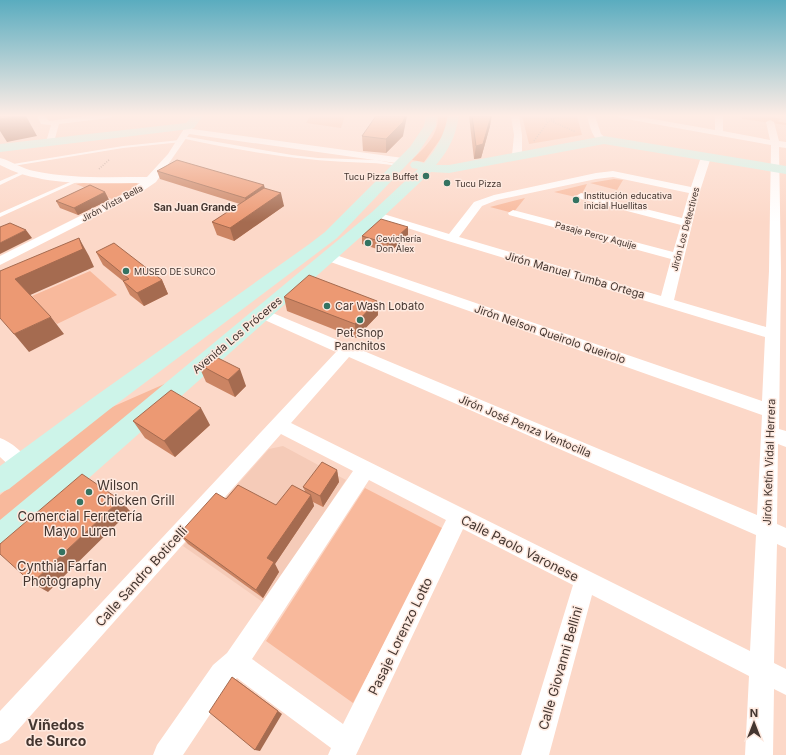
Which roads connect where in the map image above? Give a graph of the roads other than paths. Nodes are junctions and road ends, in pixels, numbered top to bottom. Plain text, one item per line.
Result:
1 (93, 151) edge
2 (175, 151) edge
3 (313, 151) edge
4 (411, 151) edge
5 (440, 151) edge
6 (444, 151) edge
7 (515, 151) edge
8 (541, 151) edge
9 (671, 151) edge
10 (777, 151) edge
11 (514, 156) junction
12 (706, 157) junction
13 (401, 163) junction
14 (3, 164) edge
15 (427, 168) junction
16 (780, 170) edge
17 (23, 173) junction
18 (83, 180) junction
19 (152, 180) junction
20 (0, 183) edge
21 (695, 191) junction
22 (581, 196) dead end
23 (781, 199) edge
24 (513, 213) dead end
25 (0, 215) edge
26 (377, 215) junction
27 (687, 222) junction
28 (452, 239) junction
29 (329, 257) junction
30 (678, 257) junction
31 (0, 261) edge
32 (781, 272) edge
33 (667, 303) junction
34 (263, 314) junction
35 (773, 334) junction
36 (347, 350) junction
37 (771, 411) junction
38 (279, 425) junction
39 (778, 436) edge
40 (0, 446) edge
41 (21, 464) junction
42 (365, 469) junction
43 (0, 481) edge
44 (459, 516) junction
45 (766, 530) junction
46 (0, 538) edge
47 (786, 538) edge
48 (585, 581) junction
49 (236, 662) junction
50 (762, 670) junction
51 (786, 682) edge
52 (0, 731) edge
53 (345, 749) edge
54 (167, 755) edge
55 (535, 755) edge
56 (759, 755) edge

1 - 14 lane
2 - 19 street, Jirón Vista Bella
3 - 13 street
4 - 13 main road, Avenida Los Próceres
5 - 15 main road, Avenida Los Próceres
6 - 11 main road
7 - 11 street
8 - 11 main road
9 - 12 main road
10 - 16 street, Jirón Ketín Vidal Herrera
11 - 15 main road
12 - 16 main road
12 - 21 street, Jirón Los Detectives
13 - 15 main road
13 - 41 main road, Avenida Los Próceres
14 - 17 street
15 - 26 main road, Avenida Los Próceres
16 - 23 street, Jirón Ketín Vidal Herrera
17 - 18 street
17 - 20 lane
18 - 19 street
18 - 25 lane
19 - 31 street, Jirón Vista Bella
21 - 27 street, Jirón Los Detectives
21 - 28 street
22 - 27 street
23 - 32 street, Jirón Ketín Vidal Herrera
24 - 30 street, Pasaje Percy Aquije
26 - 28 street, Jirón Manuel Tumba Ortega
26 - 29 main road, Avenida Los Próceres
27 - 30 street, Jirón Los Detectives
28 - 33 street, Jirón Manuel Tumba Ortega
29 - 34 main road, Avenida Los Próceres
29 - 37 street, Jirón Nelson Queirolo Queirolo
30 - 33 street, Jirón Los Detectives
32 - 35 street, Jirón Ketín Vidal Herrera
33 - 35 street, Jirón Manuel Tumba Ortega
34 - 36 street, Jirón José Penza Ventocilla
34 - 46 main road, Avenida Los Próceres
35 - 37 street, Jirón Ketín Vidal Herrera
36 - 38 street, Calle Sandro Boticelli
36 - 45 street, Jirón José Penza Ventocilla
37 - 39 street, Jirón Ketín Vidal Herrera
38 - 42 street, Calle Paolo Varonese
38 - 52 street, Calle Sandro Boticelli
39 - 45 street, Jirón Ketín Vidal Herrera
40 - 41 street
41 - 43 main road, Avenida Los Próceres
42 - 44 street, Calle Paolo Varonese
42 - 49 street
44 - 48 street, Calle Paolo Varonese
44 - 53 street, Pasaje Lorenzo Lotto
45 - 47 street, Jirón José Penza Ventocilla
45 - 50 street, Jirón Ketín Vidal Herrera
48 - 50 street, Calle Paolo Varonese
48 - 55 street, Calle Giovanni Bellini
49 - 53 street
49 - 54 street
50 - 51 street, Calle Paolo Varonese
50 - 56 street, Jirón Ketín Vidal Herrera

